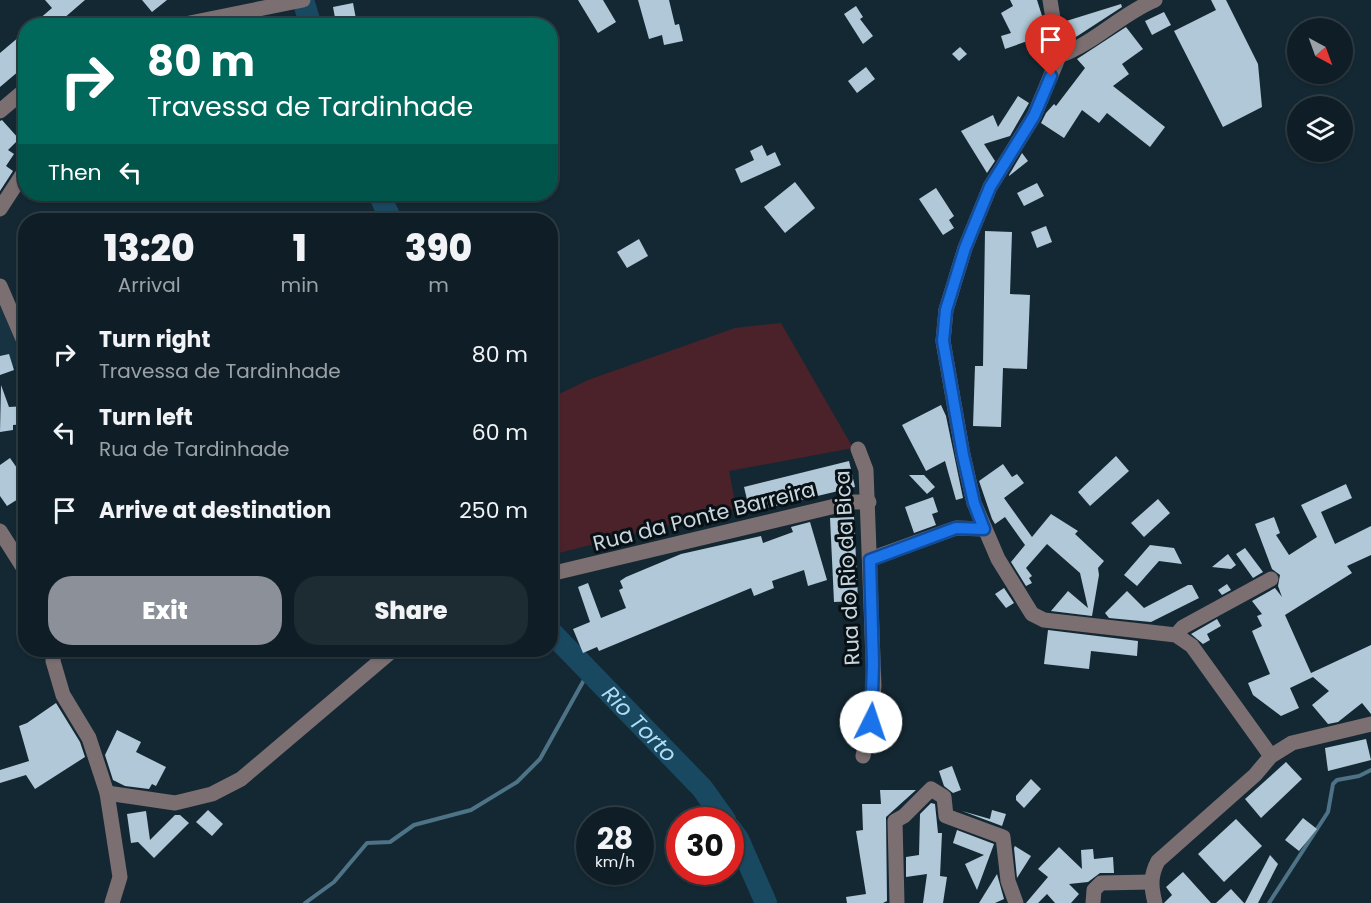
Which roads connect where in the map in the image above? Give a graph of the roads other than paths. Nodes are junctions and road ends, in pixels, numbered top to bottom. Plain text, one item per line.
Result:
1 (303, 0) edge
2 (1050, 0) edge
3 (1155, 0) edge
4 (226, 7) edge
5 (197, 18) edge
6 (1059, 56) junction
7 (18, 96) edge
8 (0, 111) edge
9 (18, 181) edge
10 (0, 209) edge
11 (0, 286) edge
12 (18, 328) edge
13 (858, 449) dead end
14 (869, 502) junction
15 (984, 529) junction
16 (0, 531) edge
17 (18, 559) edge
18 (870, 560) junction
19 (558, 572) edge
20 (1271, 579) dead end
21 (1176, 635) junction
22 (53, 657) edge
23 (385, 657) edge
24 (1371, 724) edge
25 (863, 756) dead end
26 (1271, 756) junction
27 (107, 793) junction
28 (1151, 882) junction
29 (1011, 902) edge
30 (112, 903) edge
31 (897, 903) edge
32 (1094, 903) edge
33 (1155, 903) edge

1 - 4 street
2 - 6 street
3 - 6 street
4 - 5 street
6 - 15 street
7 - 8 street
9 - 10 street
11 - 12 street
13 - 14 street, Rua do Rio da Bica
14 - 18 street, Rua do Rio da Bica
14 - 19 street, Rua da Ponte Barreira
15 - 18 street
15 - 21 street
16 - 17 street
18 - 25 street, Rua do Rio da Bica
20 - 21 street
21 - 26 street
22 - 27 street
23 - 27 street
24 - 26 street
26 - 28 street
27 - 30 street
28 - 32 street
28 - 33 street
29 - 31 street

